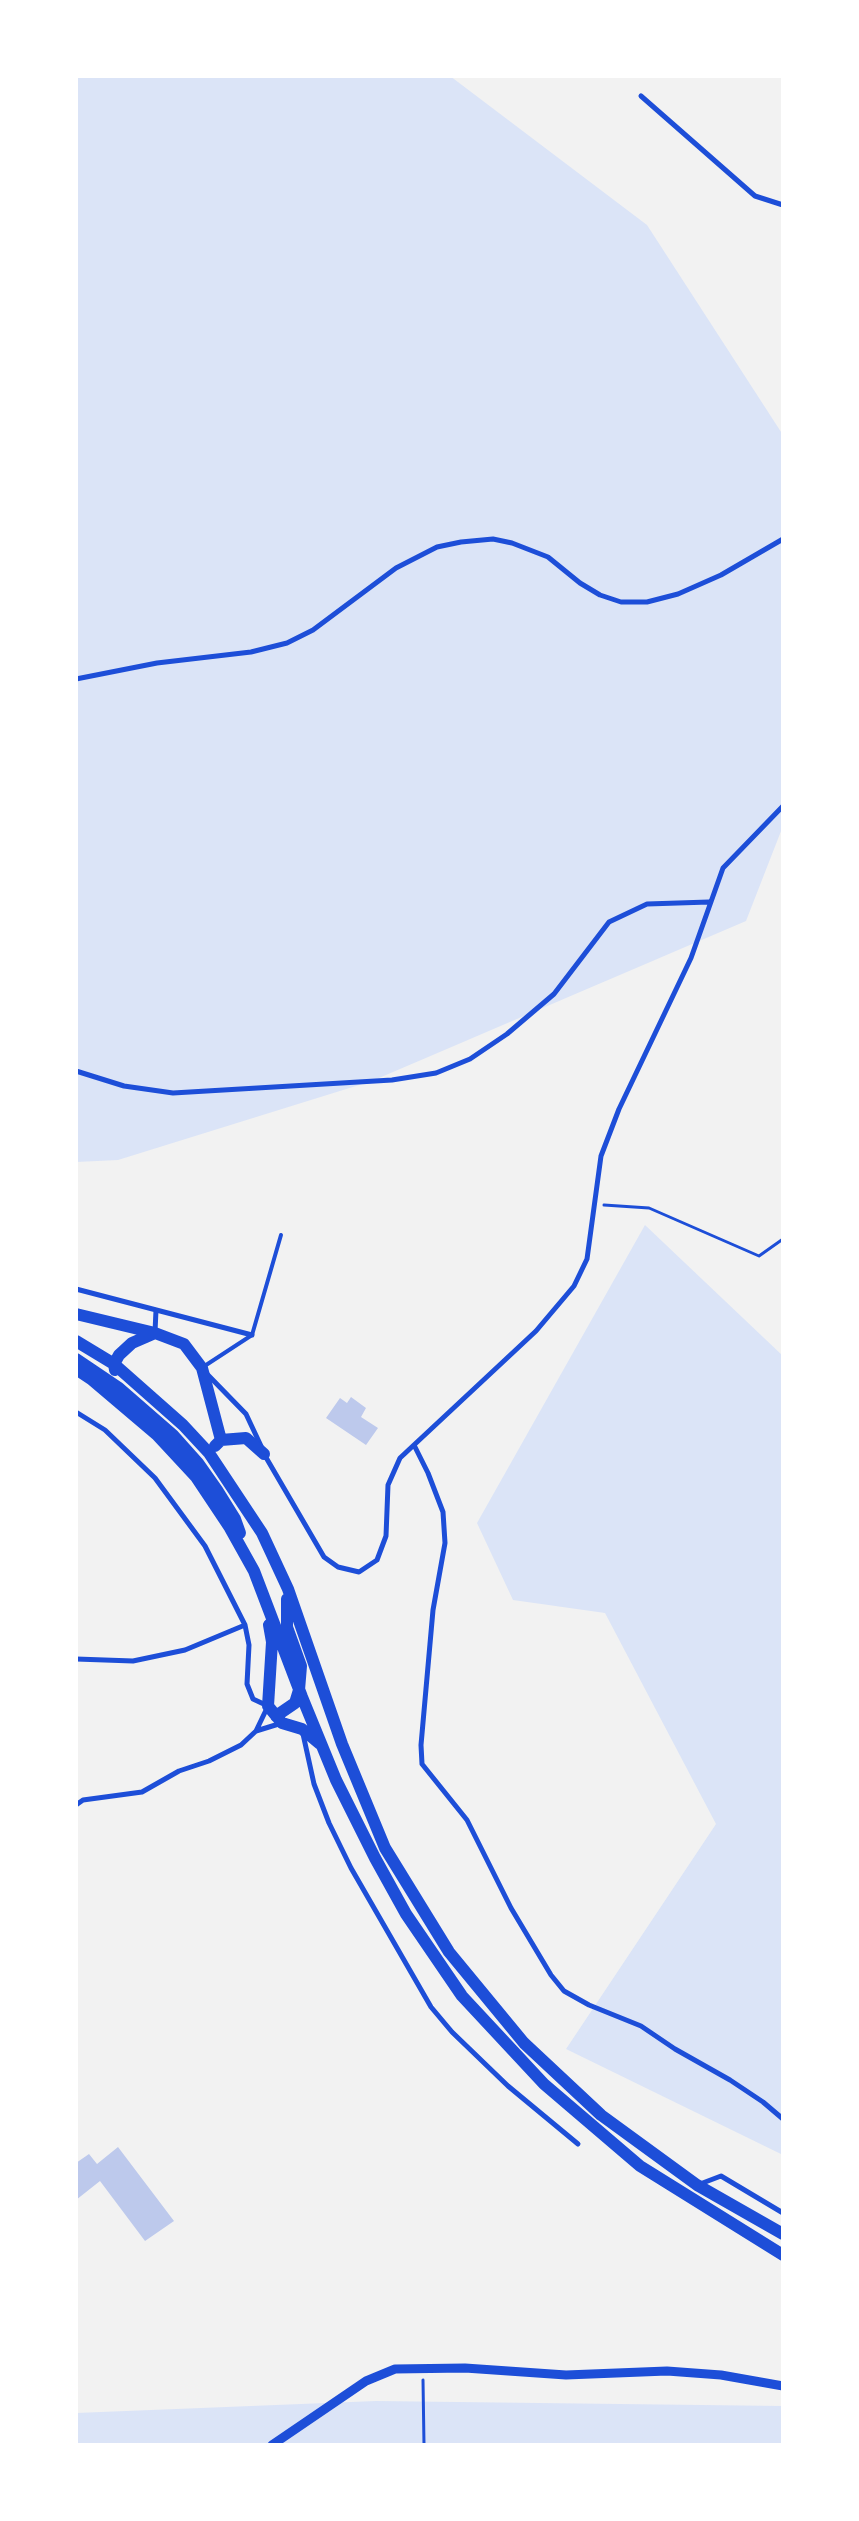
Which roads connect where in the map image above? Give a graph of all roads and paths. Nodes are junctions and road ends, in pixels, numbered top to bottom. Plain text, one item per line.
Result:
1 (641, 96) dead end
2 (783, 205) edge
3 (783, 539) edge
4 (76, 679) edge
5 (783, 806) edge
6 (709, 902) junction
7 (76, 1071) edge
8 (594, 1204) junction
9 (281, 1234) dead end
10 (783, 1239) edge
11 (76, 1290) edge
12 (156, 1310) junction
13 (76, 1314) edge
14 (155, 1333) junction
15 (252, 1335) junction
16 (76, 1342) edge
17 (76, 1359) edge
18 (114, 1364) junction
19 (202, 1368) junction
20 (76, 1369) edge
21 (119, 1388) junction
22 (76, 1412) edge
23 (220, 1440) junction
24 (414, 1445) junction
25 (209, 1453) junction
26 (264, 1454) junction
27 (198, 1463) junction
28 (254, 1571) junction
29 (288, 1589) junction
30 (263, 1596) junction
31 (245, 1625) junction
32 (76, 1659) edge
33 (299, 1690) junction
34 (275, 1715) junction
35 (302, 1729) junction
36 (256, 1731) junction
37 (322, 1746) junction
38 (76, 1805) edge
39 (783, 2119) edge
40 (578, 2144) dead end
41 (697, 2185) junction
42 (783, 2213) edge
43 (783, 2234) edge
44 (783, 2255) edge
45 (422, 2368) junction
46 (783, 2386) edge
47 (272, 2445) edge
48 (424, 2445) edge

1 - 2 street
3 - 4 street
5 - 6 street
6 - 7 street
6 - 8 street
8 - 10 path
8 - 24 street
9 - 15 lane
11 - 12 street
12 - 14 street
12 - 15 street
13 - 14 main road
14 - 18 main road
14 - 19 main road
15 - 19 lane
16 - 18 main road
17 - 21 main road
18 - 21 main road
18 - 25 main road
19 - 23 main road
19 - 26 street
20 - 28 main road
21 - 27 main road
22 - 31 street
23 - 25 main road
23 - 26 main road
24 - 26 street
24 - 39 street
25 - 27 main road
25 - 29 main road
27 - 28 main road
28 - 30 main road
29 - 33 main road
29 - 41 main road
30 - 33 main road
30 - 34 main road
31 - 32 street
31 - 34 street
33 - 34 main road
33 - 37 main road
34 - 35 main road
34 - 36 street
34 - 36 street
35 - 37 main road
35 - 40 street
36 - 38 street
37 - 44 main road
41 - 42 street
41 - 43 main road
45 - 46 street
45 - 47 street
45 - 48 path

